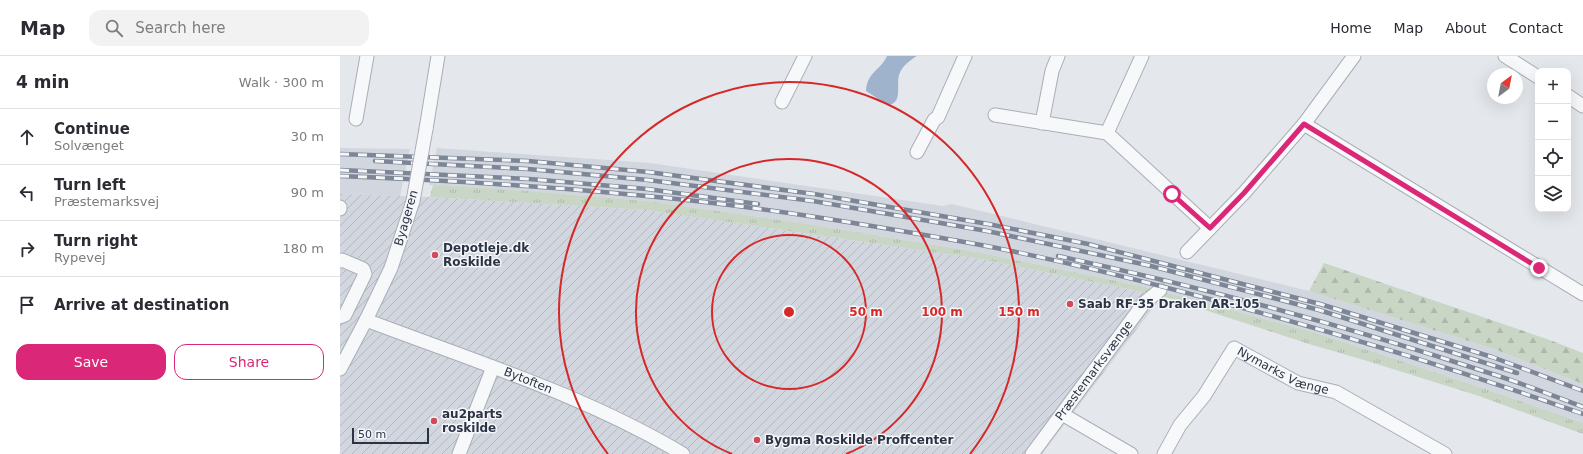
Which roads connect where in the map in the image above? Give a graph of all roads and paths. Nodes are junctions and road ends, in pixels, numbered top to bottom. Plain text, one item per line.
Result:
1 (367, 56) edge
2 (438, 56) edge
3 (805, 56) edge
4 (965, 56) edge
5 (1058, 56) edge
6 (1142, 56) edge
7 (1354, 56) edge
8 (1505, 56) edge
9 (1535, 75) edge
10 (1571, 98) edge
11 (782, 102) dead end
12 (1583, 106) edge
13 (995, 115) dead end
14 (356, 119) dead end
15 (1042, 123) junction
16 (1304, 124) junction
17 (1107, 133) junction
18 (917, 152) dead end
19 (1210, 228) junction
20 (1187, 252) dead end
21 (340, 261) edge
22 (1160, 290) dead end
23 (1583, 294) edge
24 (340, 317) edge
25 (366, 320) junction
26 (493, 367) junction
27 (340, 369) edge
28 (1062, 414) junction
29 (459, 454) edge
30 (683, 454) edge
31 (1032, 454) edge
32 (1131, 454) edge
33 (1164, 454) edge
34 (1445, 454) edge

1 - 14 street
2 - 25 street, Byageren, bridge
3 - 11 street
4 - 18 street
5 - 15 street
6 - 17 street
7 - 16 street
8 - 9 street
10 - 12 street
13 - 15 street
15 - 17 street
16 - 19 street
16 - 23 street
17 - 19 street
19 - 20 street
21 - 24 street
22 - 28 street, Præstemarksvænge
25 - 26 street, Bytoften
25 - 27 street, Byageren
26 - 29 street
26 - 30 street, Bytoften
28 - 31 street, Præstemarksvænge
28 - 32 street
33 - 34 street, Nymarks Vænge

